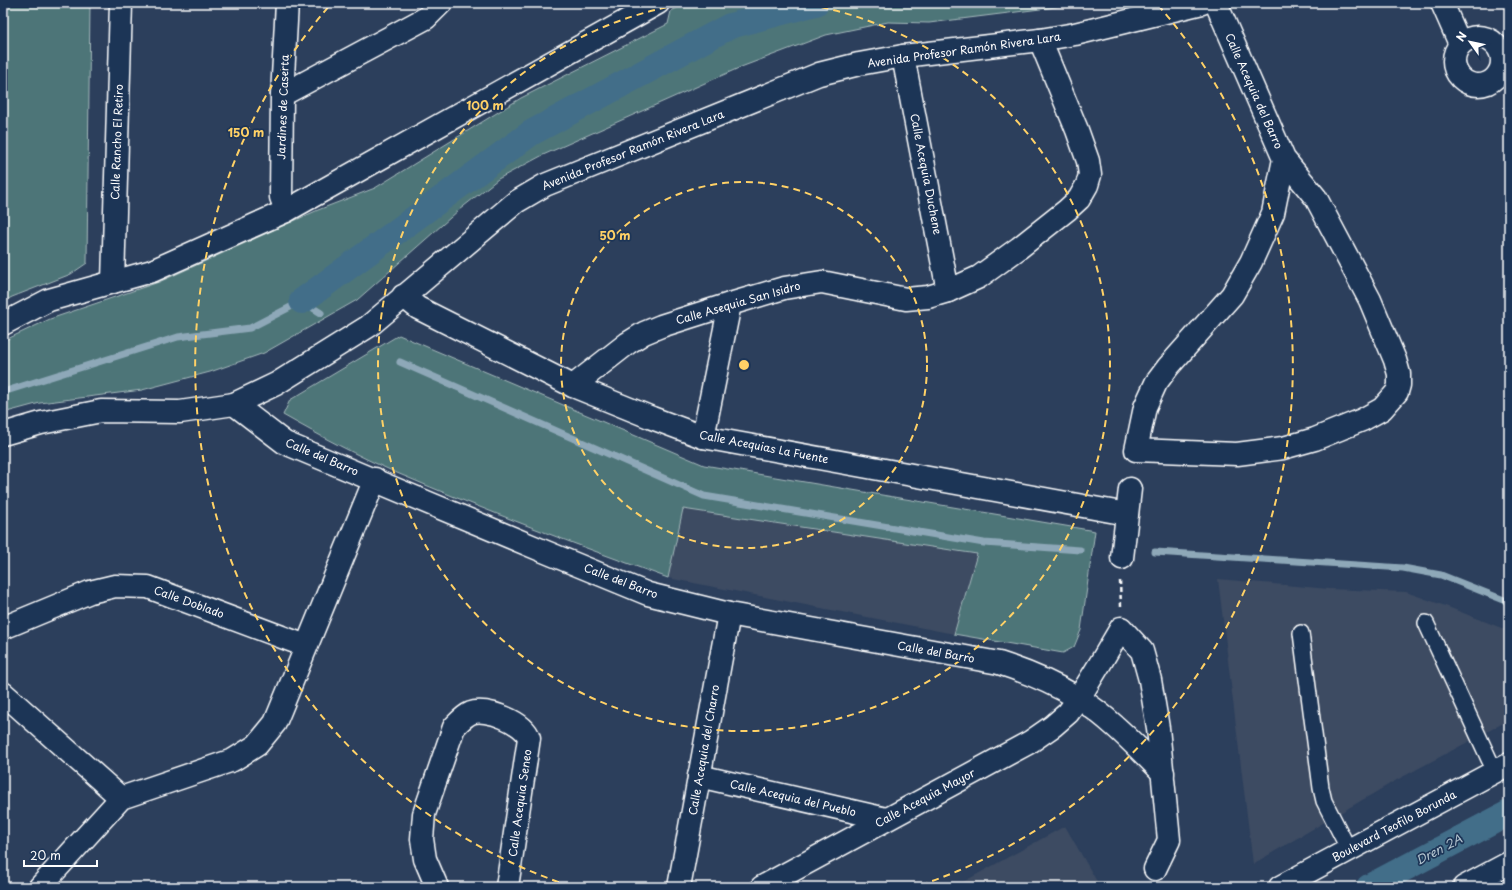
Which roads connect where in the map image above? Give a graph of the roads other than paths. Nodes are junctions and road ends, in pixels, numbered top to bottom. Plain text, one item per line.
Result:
1 (121, 3) edge
2 (287, 3) edge
3 (441, 3) edge
4 (658, 3) edge
5 (1202, 3) edge
6 (1216, 3) edge
7 (1442, 3) edge
8 (1040, 40) junction
9 (1460, 44) junction
10 (904, 56) junction
11 (1505, 57) edge
12 (282, 95) junction
13 (1284, 159) junction
14 (286, 211) junction
15 (113, 282) junction
16 (948, 291) junction
17 (404, 296) junction
18 (730, 304) junction
19 (3, 324) edge
20 (574, 386) junction
21 (234, 404) junction
22 (3, 434) edge
23 (703, 437) junction
24 (375, 479) junction
25 (1130, 489) dead end
26 (1127, 514) junction
27 (1121, 566) road end
28 (729, 614) junction
29 (1426, 623) dead end
30 (3, 628) edge
31 (1301, 633) dead end
32 (306, 646) junction
33 (3, 693) edge
34 (1079, 698) junction
35 (1502, 768) edge
36 (1163, 773) junction
37 (699, 776) junction
38 (121, 798) junction
39 (886, 819) junction
40 (1349, 850) junction
41 (1509, 863) edge
42 (1155, 869) dead end
43 (40, 887) edge
44 (437, 887) edge
45 (507, 887) edge
46 (679, 887) edge
47 (762, 887) edge
48 (1280, 887) edge
49 (1464, 887) edge

1 - 15 street, Calle Rancho El Retiro
2 - 12 street, Jardines de Caserta
3 - 12 street
4 - 14 street
5 - 8 street, Avenida Profesor Ramón Rivera Lara
6 - 13 street, Calle Acequia del Barro
7 - 9 street
8 - 10 street, Avenida Profesor Ramón Rivera Lara
8 - 16 street, Calle Asequia San Isidro
9 - 11 street
9 - 11 street
10 - 16 street, Calle Acequia Duchene
10 - 17 street, Avenida Profesor Ramón Rivera Lara
12 - 14 street, Jardines de Caserta
13 - 13 street, Calle Acequia del Barro
14 - 15 street
15 - 19 street
16 - 18 street, Calle Asequia San Isidro
17 - 20 street, Calle Acequias La Fuente
17 - 21 street, Avenida Profesor Ramón Rivera Lara
18 - 20 street, Calle Asequia San Isidro
18 - 23 street
20 - 23 street, Calle Acequias La Fuente
21 - 22 street, Avenida Profesor Ramón Rivera Lara
21 - 24 street, Calle del Barro
23 - 26 street, Calle Acequias La Fuente
24 - 28 street, Calle del Barro
24 - 32 street
25 - 26 street
26 - 27 street
28 - 34 street, Calle del Barro
28 - 37 street, Calle Acequia del Charro
29 - 35 lane
30 - 32 street, Calle Doblado
31 - 40 lane
32 - 38 street
33 - 38 street
34 - 36 street
34 - 36 street
34 - 39 street, Calle Acequia Mayor
35 - 40 street, Boulevard Teofilo Borunda
36 - 42 street
37 - 39 street, Calle Acequia del Pueblo
37 - 46 street, Calle Acequia del Charro
38 - 43 street
39 - 47 street, Calle Acequia Mayor
40 - 48 street, Boulevard Teofilo Borunda
41 - 49 street
44 - 45 street, Calle Acequia Seneo

